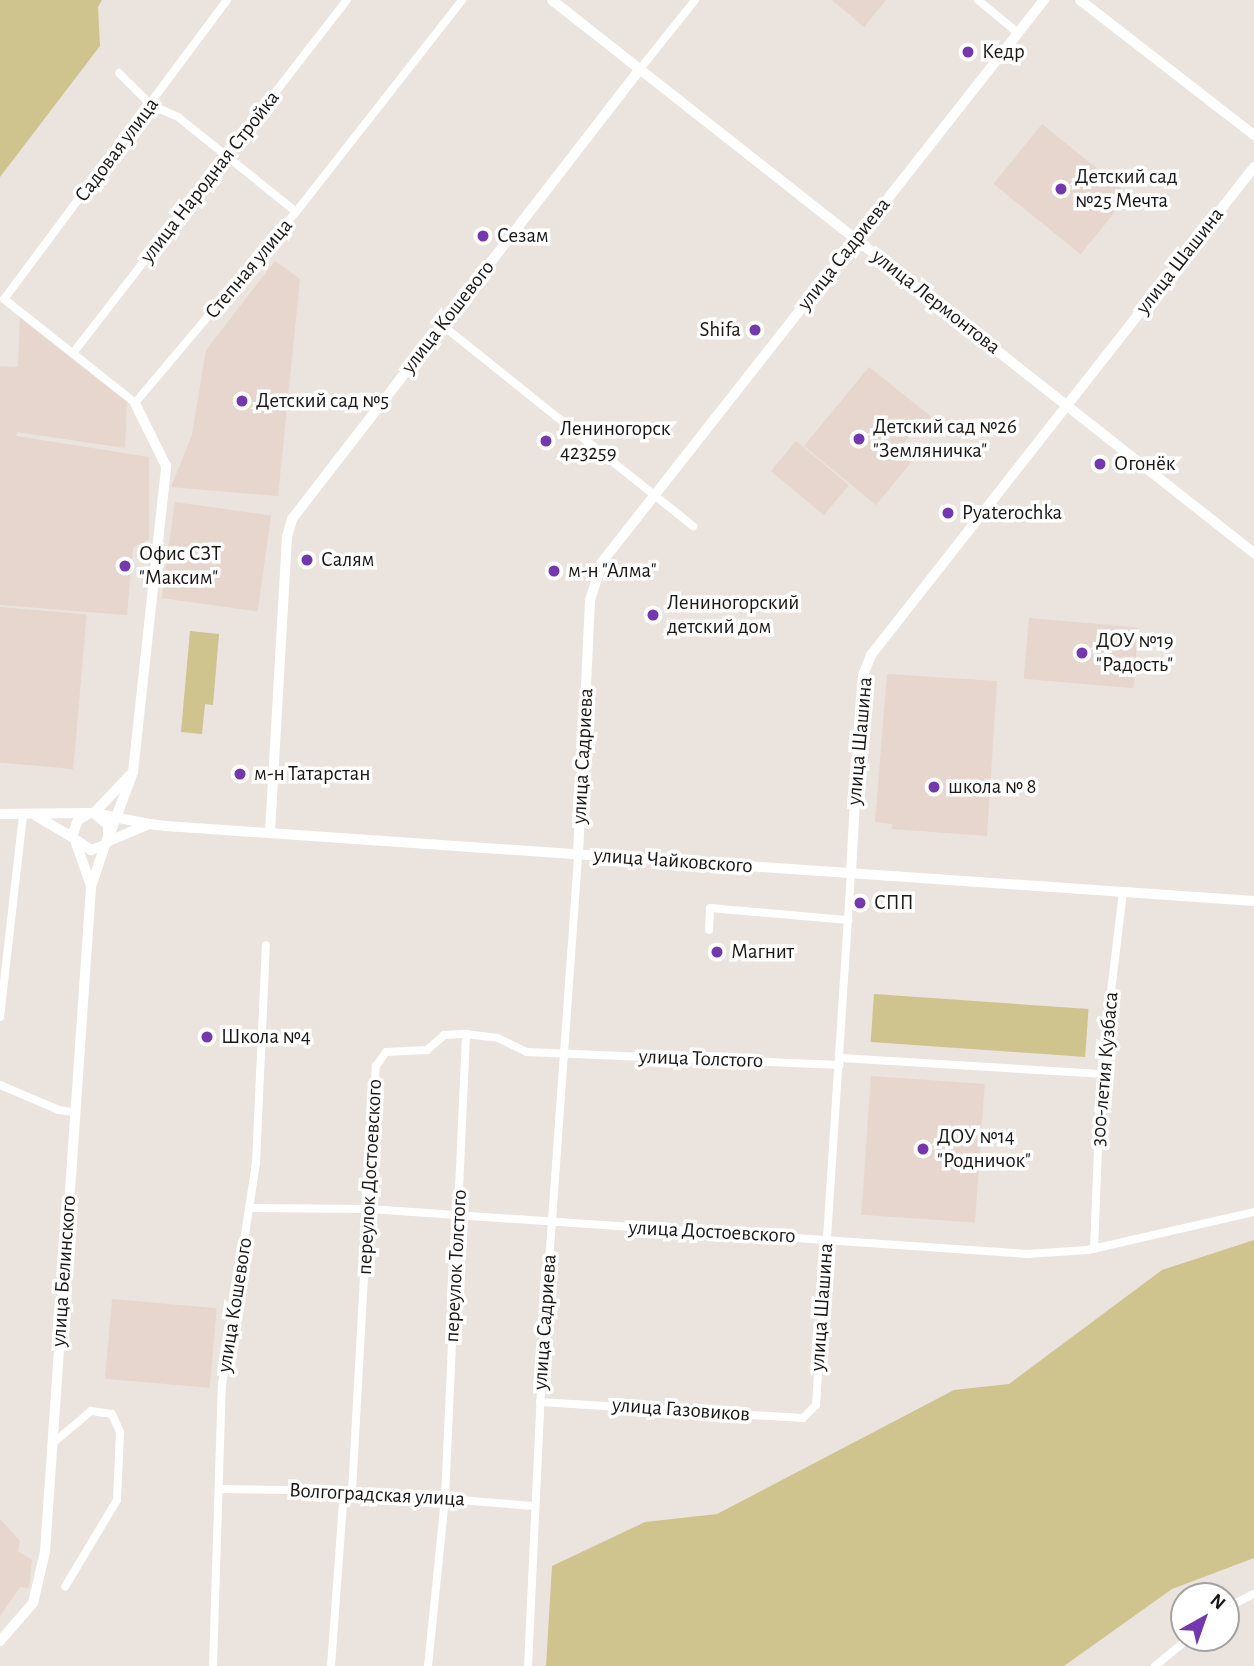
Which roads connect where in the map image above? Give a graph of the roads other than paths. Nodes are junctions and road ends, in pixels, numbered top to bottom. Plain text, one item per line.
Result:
1 (227, 0) edge
2 (347, 0) edge
3 (461, 0) edge
4 (552, 0) edge
5 (695, 0) edge
6 (978, 0) edge
7 (1044, 0) edge
8 (1080, 0) edge
9 (1018, 33) junction
10 (640, 69) junction
11 (118, 73) dead end
12 (151, 104) junction
13 (1254, 135) edge
14 (226, 157) junction
15 (1254, 167) edge
16 (296, 212) junction
17 (856, 239) junction
18 (442, 326) junction
19 (73, 353) junction
20 (135, 403) junction
21 (1067, 405) junction
22 (653, 495) junction
23 (693, 526) dead end
24 (1254, 553) edge
25 (133, 772) junction
26 (92, 813) junction
27 (0, 814) edge
28 (23, 815) junction
29 (36, 816) junction
30 (119, 818) junction
31 (149, 824) junction
32 (270, 832) junction
33 (74, 840) junction
34 (106, 844) junction
35 (578, 855) junction
36 (852, 872) junction
37 (91, 887) junction
38 (1123, 891) junction
39 (1254, 901) edge
40 (848, 919) junction
41 (709, 930) dead end
42 (266, 945) dead end
43 (0, 1017) edge
44 (467, 1034) junction
45 (563, 1053) junction
46 (840, 1062) junction
47 (1101, 1074) junction
48 (0, 1085) edge
49 (74, 1112) junction
50 (250, 1208) junction
51 (369, 1209) junction
52 (1254, 1212) edge
53 (459, 1215) junction
54 (551, 1223) junction
55 (826, 1238) junction
56 (1094, 1249) junction
57 (540, 1402) junction
58 (816, 1405) joint
59 (53, 1443) junction
60 (219, 1489) junction
61 (348, 1491) junction
62 (445, 1498) junction
63 (534, 1506) junction
64 (65, 1587) dead end
65 (0, 1641) edge
66 (1172, 1652) edge
67 (213, 1666) edge
68 (331, 1666) edge
69 (428, 1666) edge
70 (528, 1666) edge
71 (1155, 1666) edge

1 - 12 street, Садовая улица
2 - 14 street, улица Народная Стройка
3 - 16 street, Степная улица
4 - 10 street, улица Лермонтова
5 - 10 street, улица Кошевого
6 - 9 street
7 - 9 street, улица Садриева
8 - 13 street
9 - 17 street, улица Садриева
10 - 17 street, улица Лермонтова
10 - 18 street, улица Кошевого
11 - 12 street
12 - 14 street
12 - 19 street, Садовая улица
14 - 16 street
14 - 19 street, улица Народная Стройка
15 - 21 main road, улица Шашина
16 - 20 street, Степная улица
17 - 21 street, улица Лермонтова
17 - 22 street, улица Садриева
18 - 22 street
18 - 32 street, улица Кошевого
19 - 20 street
20 - 25 street
21 - 24 street, улица Лермонтова
21 - 36 main road, улица Шашина
22 - 23 street
22 - 35 street, улица Садриева
25 - 26 street
25 - 30 street
26 - 29 main road, улица Чайковского
26 - 30 main road, улица Чайковского
26 - 33 main road
26 - 34 main road
27 - 28 main road, улица Чайковского
28 - 29 main road, улица Чайковского
28 - 43 street
29 - 33 street
30 - 31 main road, улица Чайковского
30 - 34 street
31 - 32 main road, улица Чайковского
31 - 34 street
32 - 35 main road, улица Чайковского
33 - 34 main road
33 - 37 street
34 - 37 street
35 - 36 main road, улица Чайковского
35 - 45 street, улица Садриева
36 - 38 main road, улица Чайковского
36 - 40 street, улица Шашина
37 - 49 street, улица Белинского
38 - 39 main road, улица Чайковского
38 - 47 street, 300-летия Кузбаса
40 - 41 street
40 - 46 street, улица Шашина
42 - 50 street, улица Кошевого
44 - 45 street, переулок Достоевского
44 - 51 street, переулок Достоевского
44 - 53 street, переулок Толстого
45 - 46 street, улица Толстого
45 - 54 street, улица Садриева
46 - 47 street, улица Толстого
46 - 55 street, улица Шашина
47 - 56 street, 300-летия Кузбаса
48 - 49 street
49 - 59 street, улица Белинского
50 - 51 street, улица Достоевского
50 - 60 street, улица Кошевого
51 - 53 street, улица Достоевского
51 - 61 street, переулок Достоевского
52 - 56 street, улица Достоевского
53 - 54 street, улица Достоевского
53 - 62 street, переулок Толстого
54 - 55 street, улица Достоевского
54 - 57 street, улица Садриева
55 - 56 street, улица Достоевского
55 - 58 street, улица Шашина
57 - 58 street, улица Газовиков
57 - 63 street, улица Садриева
59 - 64 street
59 - 65 street, улица Белинского
60 - 61 street, Волгоградская улица
60 - 67 street, улица Кошевого
61 - 62 street, Волгоградская улица
61 - 68 street, переулок Достоевского
62 - 63 street, Волгоградская улица
62 - 69 street, переулок Толстого
63 - 70 street, улица Садриева
66 - 71 street

